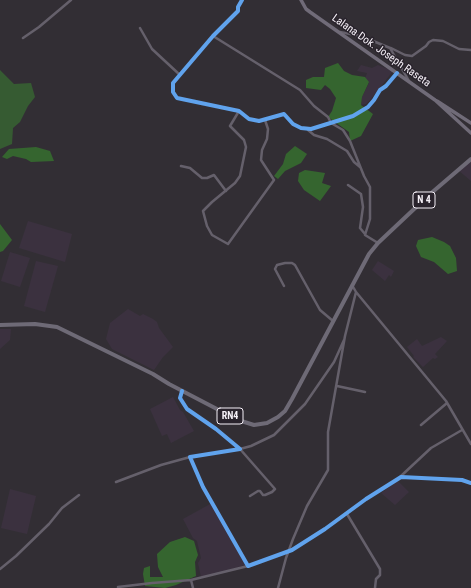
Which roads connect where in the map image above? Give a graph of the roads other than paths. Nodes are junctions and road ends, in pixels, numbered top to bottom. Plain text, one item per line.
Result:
1 (72, 0) edge
2 (242, 0) edge
3 (301, 0) edge
4 (140, 28) dead end
5 (336, 31) junction
6 (213, 36) junction
7 (22, 38) dead end
8 (390, 48) junction
9 (471, 50) edge
10 (397, 73) junction
11 (180, 75) junction
12 (409, 81) junction
13 (434, 100) junction
14 (239, 111) junction
15 (265, 120) junction
16 (465, 120) junction
17 (331, 123) junction
18 (471, 123) edge
19 (462, 126) junction
20 (307, 129) junction
21 (471, 133) edge
22 (471, 159) edge
23 (181, 166) dead end
24 (361, 169) junction
25 (348, 185) dead end
26 (226, 190) junction
27 (365, 235) junction
28 (378, 243) junction
29 (352, 284) junction
30 (284, 286) dead end
31 (356, 292) junction
32 (333, 321) junction
33 (0, 325) edge
34 (345, 336) junction
35 (337, 386) junction
36 (182, 391) junction
37 (365, 392) dead end
38 (447, 403) junction
39 (421, 425) dead end
40 (462, 430) junction
41 (471, 444) edge
42 (240, 449) junction
43 (190, 457) junction
44 (400, 477) junction
45 (116, 482) dead end
46 (471, 483) edge
47 (79, 495) dead end
48 (250, 496) dead end
49 (347, 514) junction
50 (288, 550) junction
51 (248, 566) junction
52 (0, 569) edge
53 (191, 580) junction
54 (118, 587) dead end
55 (193, 588) edge
56 (278, 588) edge
57 (375, 588) edge

1 - 7 street
2 - 6 street
3 - 5 main road, Lalana Dok. Joseph Raseta
4 - 11 street
5 - 8 street
5 - 10 main road, Lalana Dok. Joseph Raseta
6 - 11 street
6 - 17 street
8 - 9 street
8 - 12 street
10 - 12 main road, Lalana Dok. Joseph Raseta
10 - 17 street
11 - 14 street
12 - 13 main road, Lalana Dok. Joseph Raseta
13 - 16 main road
13 - 19 main road
14 - 15 street
14 - 26 street
15 - 20 street
15 - 26 street
16 - 18 main road
16 - 19 main road
17 - 20 street
17 - 24 street
19 - 21 main road
20 - 24 street
22 - 28 main road, N 4
23 - 26 street
24 - 27 street
25 - 27 street
27 - 28 street
28 - 29 main road, RN4
29 - 31 street
29 - 32 main road, RN4
30 - 32 street
31 - 34 street
31 - 38 street
32 - 36 main road, RN4
33 - 36 main road, RN4
34 - 35 street
34 - 42 street
35 - 37 street
35 - 50 street
36 - 42 street
38 - 39 street
38 - 40 street
40 - 41 street
40 - 44 street
42 - 43 street
42 - 48 street
43 - 45 street
43 - 51 street
44 - 46 street
44 - 49 street
47 - 52 street
49 - 50 street
49 - 57 street
50 - 51 street
50 - 56 street
51 - 53 street
53 - 54 street
53 - 55 street

